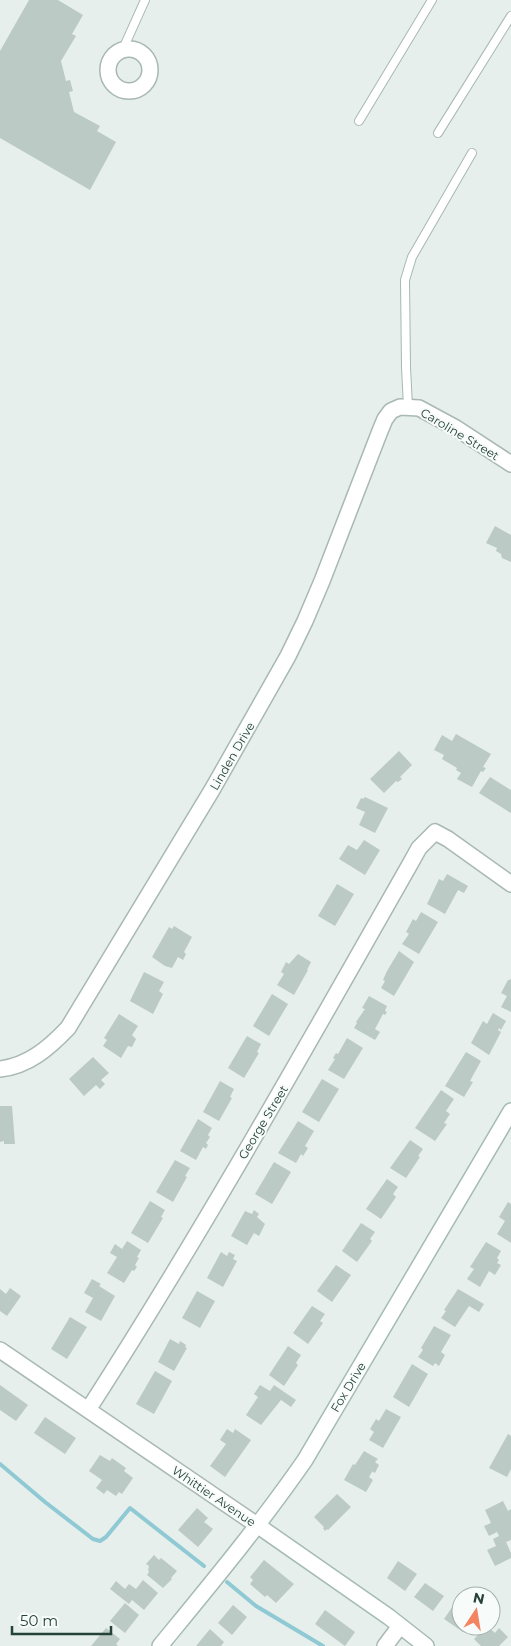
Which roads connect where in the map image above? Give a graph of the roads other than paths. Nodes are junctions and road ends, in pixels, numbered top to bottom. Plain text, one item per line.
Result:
1 (145, 0) edge
2 (432, 0) edge
3 (511, 16) edge
4 (123, 49) dead end
5 (359, 121) dead end
6 (438, 133) dead end
7 (472, 153) dead end
8 (408, 406) junction
9 (511, 464) edge
10 (511, 884) edge
11 (0, 1069) edge
12 (511, 1111) edge
13 (0, 1350) edge
14 (88, 1410) junction
15 (257, 1525) junction
16 (400, 1626) junction
17 (160, 1646) edge
18 (385, 1646) edge
19 (426, 1646) edge

1 - 4 lane
2 - 5 lane
3 - 6 lane
7 - 8 lane
8 - 9 street, Caroline Street
8 - 11 street, Linden Drive
10 - 14 street, George Street
12 - 15 street, Fox Drive
13 - 14 street, Whittier Avenue
14 - 15 street, Whittier Avenue
15 - 16 street, Whittier Avenue
15 - 17 street, Fox Drive
16 - 18 street
16 - 19 street, Whittier Avenue

